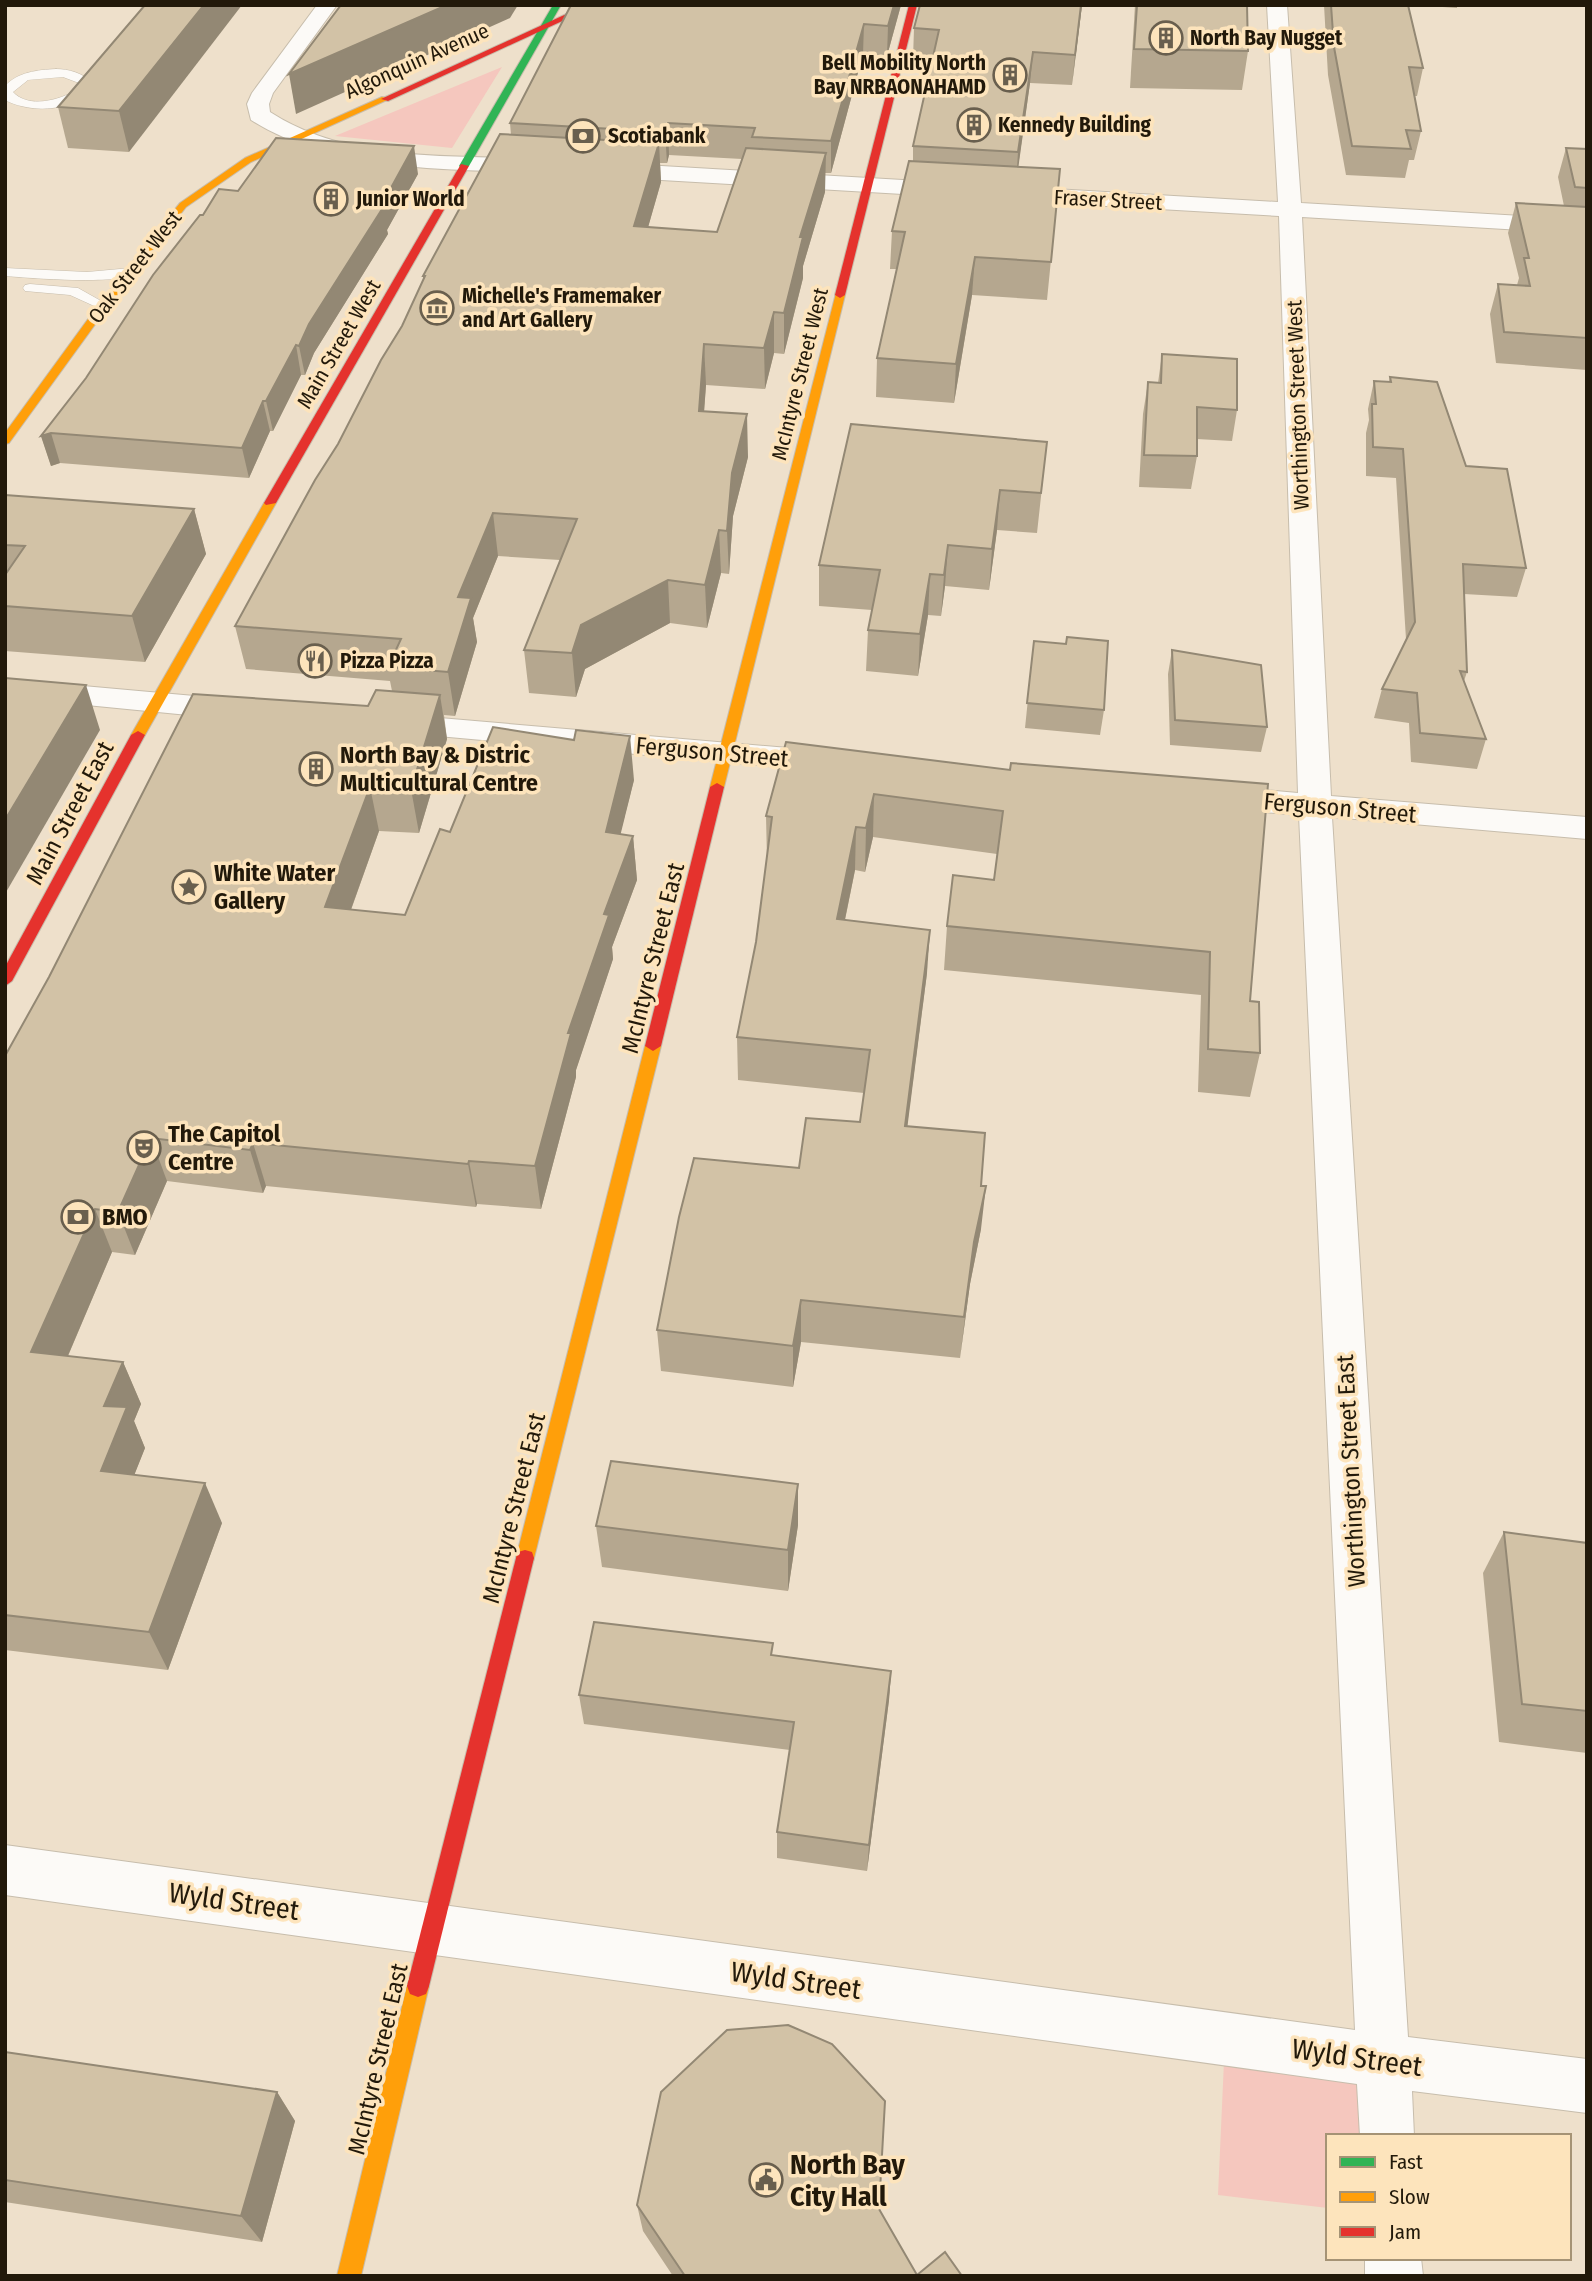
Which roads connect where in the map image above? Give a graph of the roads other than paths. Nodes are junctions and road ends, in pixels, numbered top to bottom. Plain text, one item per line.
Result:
1 (327, 5) edge
2 (557, 5) edge
3 (593, 5) edge
4 (913, 5) edge
5 (1277, 5) edge
6 (546, 27) junction
7 (8, 86) edge
8 (296, 137) junction
9 (468, 162) junction
10 (551, 167) edge
11 (592, 169) edge
12 (868, 185) junction
13 (1290, 211) junction
14 (1587, 227) edge
15 (5, 272) edge
16 (131, 272) junction
17 (5, 286) edge
18 (103, 306) junction
19 (5, 441) edge
20 (5, 688) edge
21 (155, 703) junction
22 (264, 712) edge
23 (360, 721) edge
24 (728, 753) junction
25 (864, 765) edge
26 (1192, 795) edge
27 (1315, 806) junction
28 (1587, 828) edge
29 (5, 981) edge
30 (5, 1870) edge
31 (432, 1929) junction
32 (1383, 2061) junction
33 (1587, 2086) edge
34 (1387, 2134) edge
35 (349, 2276) edge

1 - 8 street
2 - 6 main road, Main Street West
3 - 6 main road, Algonquin Avenue
4 - 12 main road, McIntyre Street West
5 - 13 street, Worthington Street West
6 - 8 main road, Algonquin Avenue
6 - 9 main road, Main Street West
7 - 7 lane
8 - 9 street
8 - 16 main road, Oak Street West
9 - 10 street
9 - 21 main road, Main Street West
11 - 12 street, Fraser Street
12 - 13 street, Fraser Street
12 - 24 main road, McIntyre Street West
13 - 14 street, Fraser Street
13 - 27 street, Worthington Street West
15 - 16 lane
16 - 18 main road, Oak Street West
17 - 18 lane
18 - 19 main road, Oak Street West
20 - 21 street
21 - 22 street
21 - 29 main road, Main Street East
23 - 24 street, Ferguson Street
24 - 25 street, Ferguson Street
24 - 31 main road, McIntyre Street East
26 - 27 street, Ferguson Street
27 - 28 street, Ferguson Street
27 - 32 street, Worthington Street East
30 - 31 street, Wyld Street
31 - 32 street, Wyld Street
31 - 35 main road, McIntyre Street East
32 - 33 street, Wyld Street
32 - 34 street, Worthington Street East

